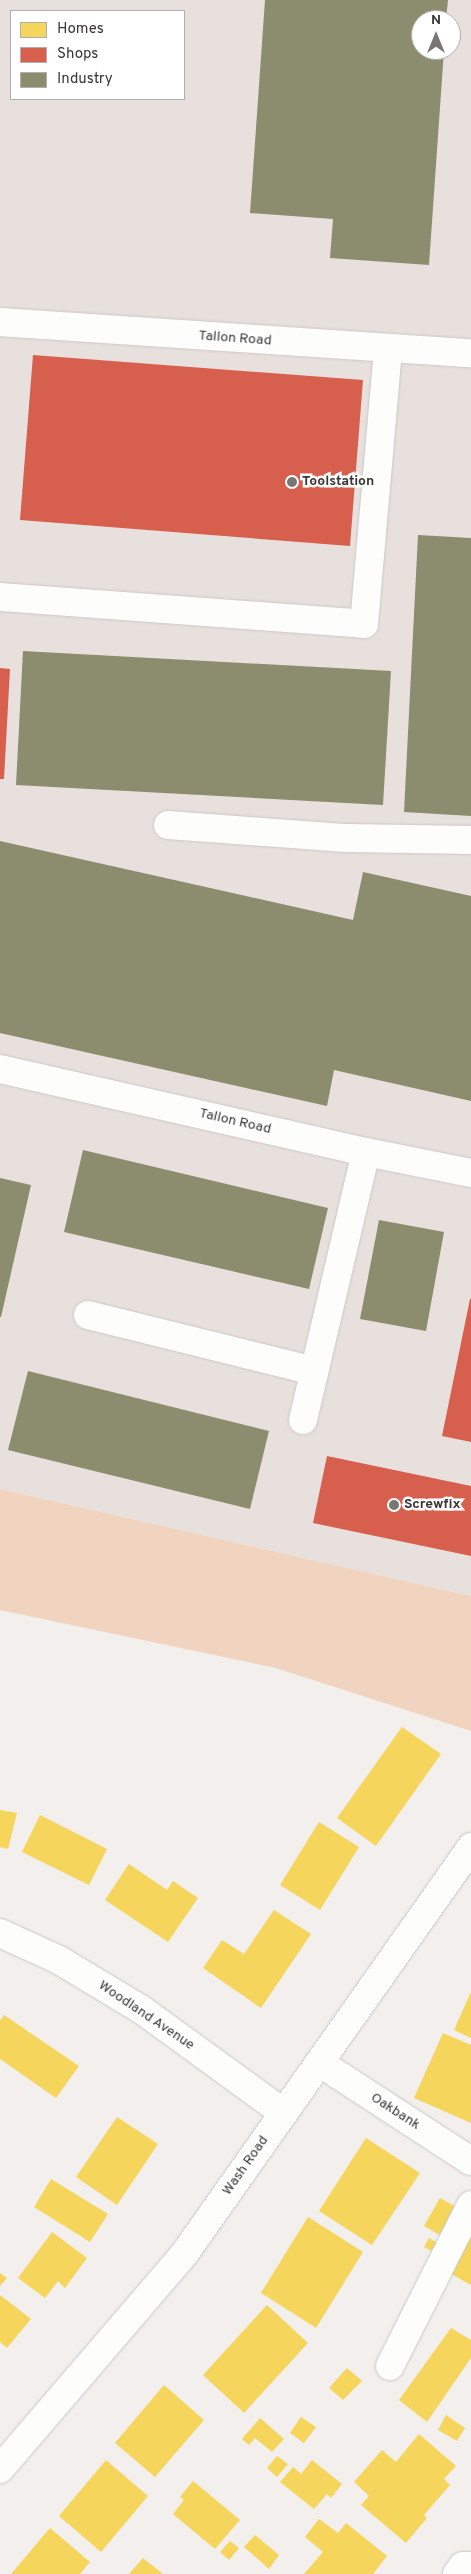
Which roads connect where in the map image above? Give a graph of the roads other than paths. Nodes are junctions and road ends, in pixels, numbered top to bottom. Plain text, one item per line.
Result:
1 (0, 322) edge
2 (388, 349) junction
3 (471, 353) edge
4 (0, 597) edge
5 (168, 825) dead end
6 (471, 840) edge
7 (0, 1069) edge
8 (366, 1152) junction
9 (471, 1173) edge
10 (88, 1314) dead end
11 (314, 1371) junction
12 (303, 1420) dead end
13 (471, 1847) edge
14 (0, 1933) edge
15 (320, 2063) junction
16 (284, 2113) junction
17 (471, 2161) edge
18 (471, 2204) edge
19 (390, 2366) dead end
20 (0, 2469) edge
21 (471, 2566) edge
22 (457, 2574) edge

1 - 2 street, Tallon Road
2 - 3 street, Tallon Road
2 - 4 street
5 - 6 street
7 - 8 street, Tallon Road
8 - 9 street, Tallon Road
8 - 11 street
10 - 11 street
11 - 12 street
13 - 15 street, Wash Road
14 - 16 street, Woodland Avenue
15 - 16 street, Wash Road
15 - 17 street, Oakbank
16 - 20 street, Wash Road
18 - 19 street
21 - 22 street

